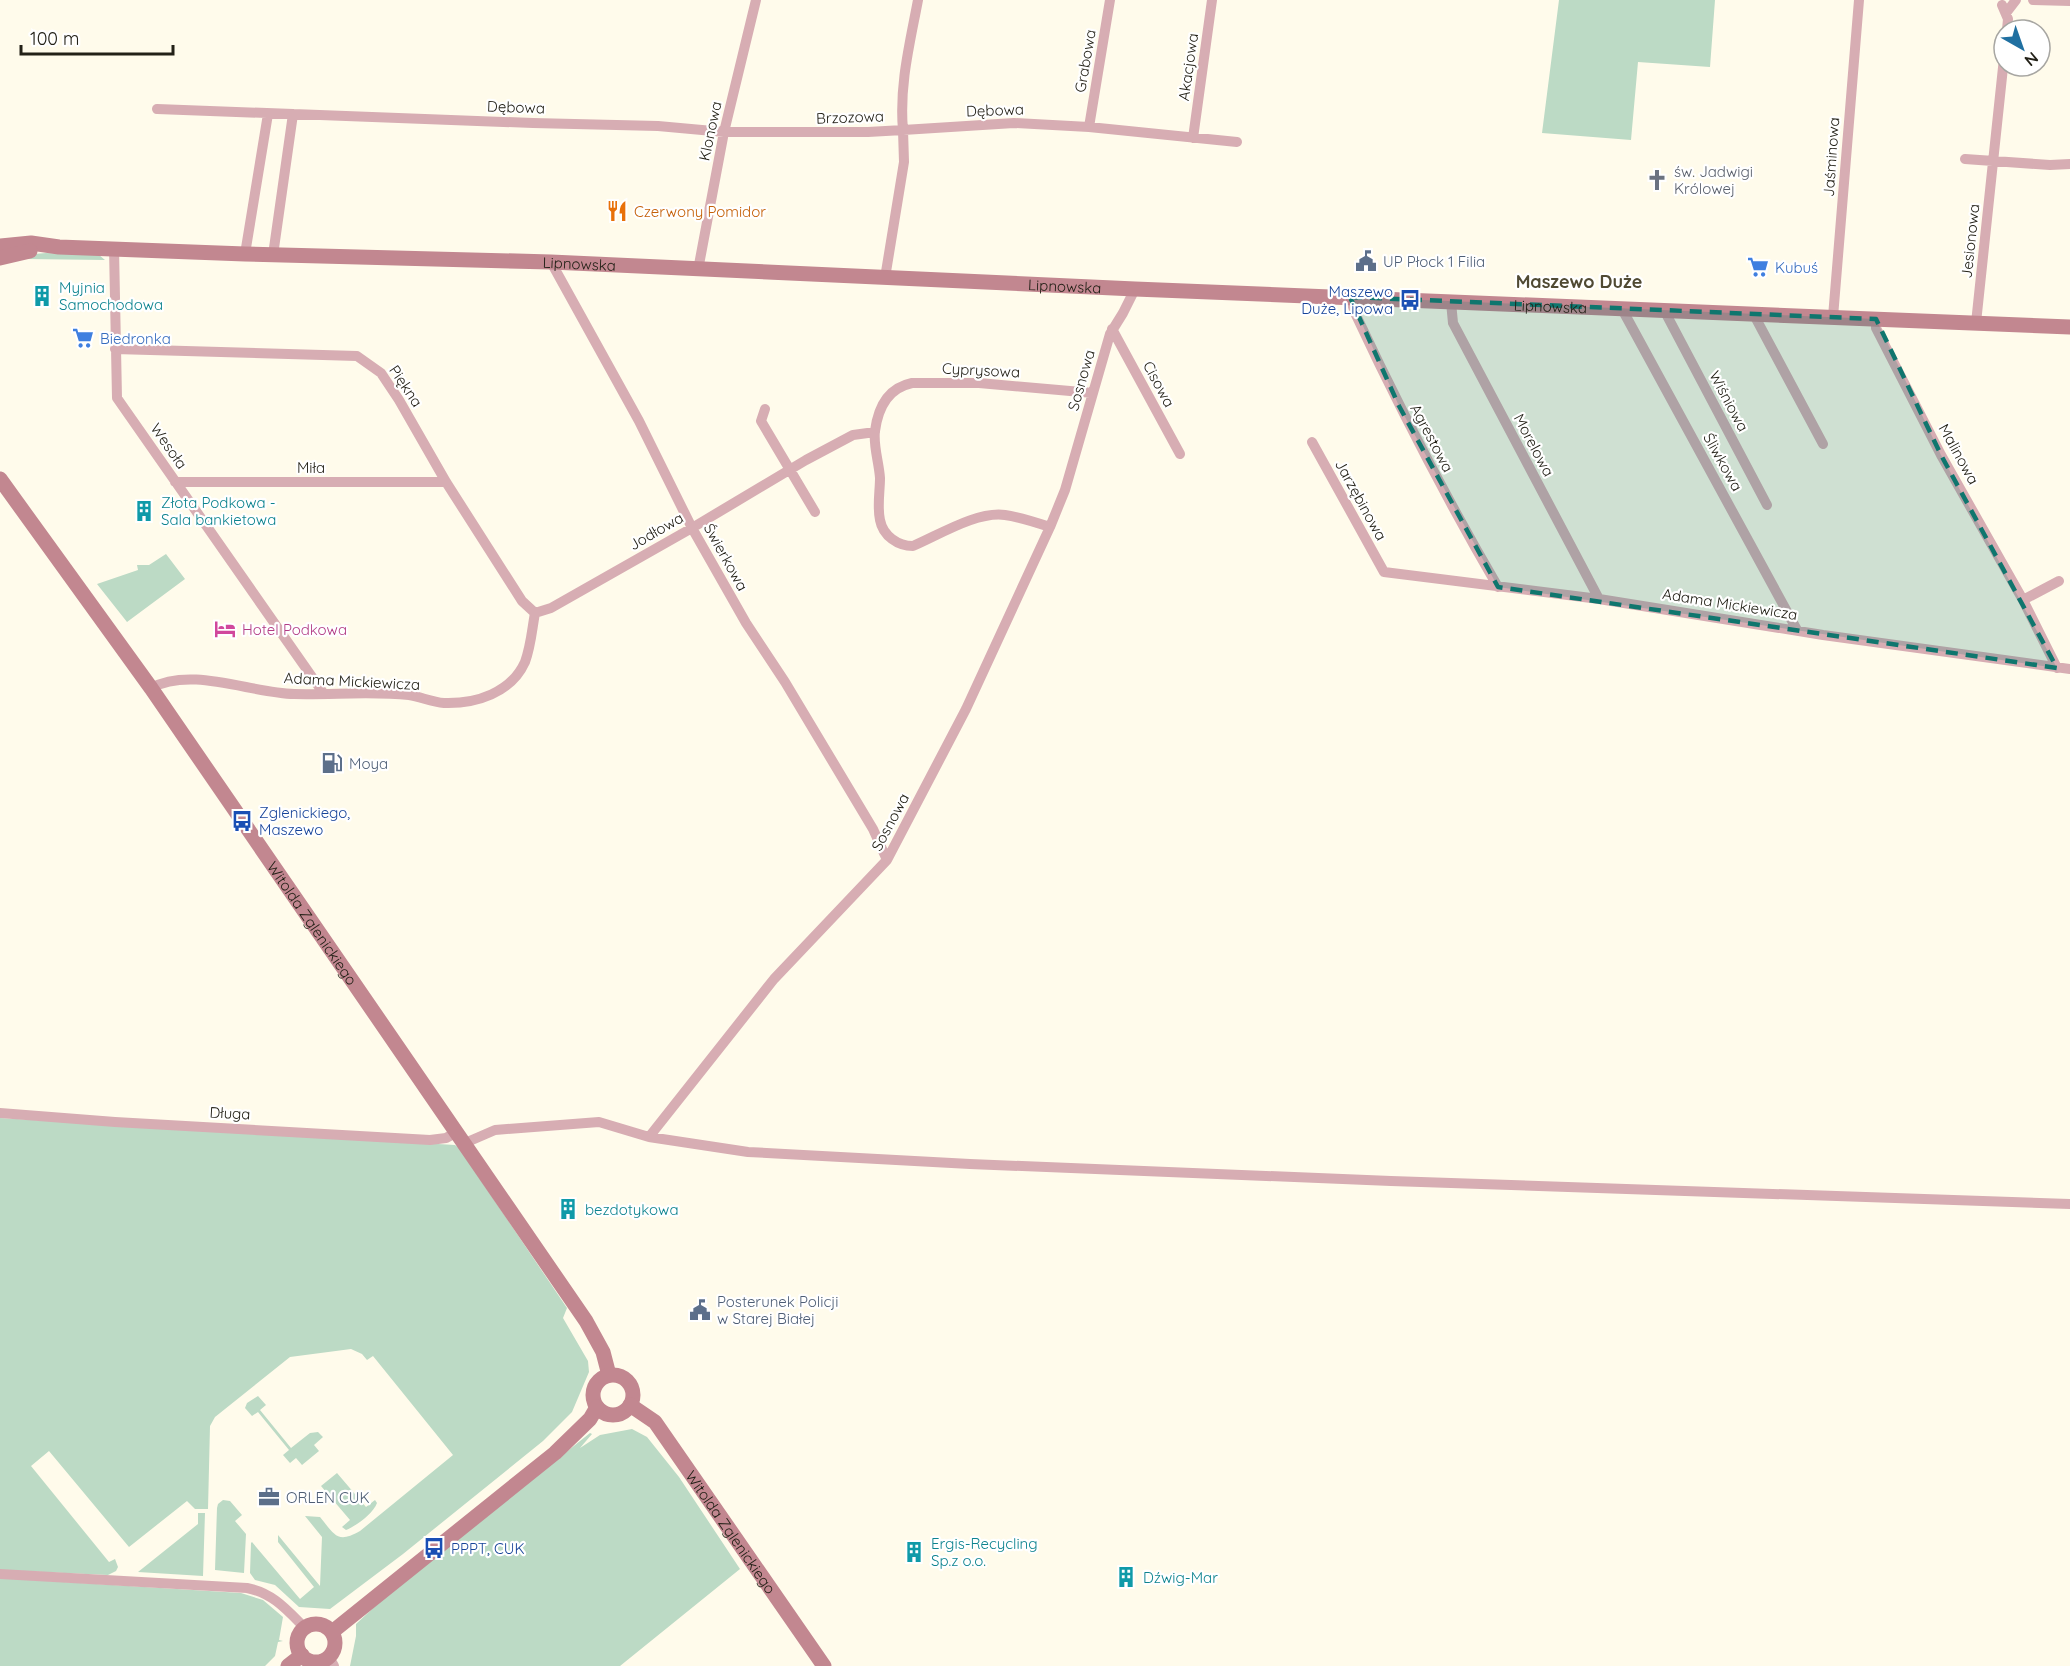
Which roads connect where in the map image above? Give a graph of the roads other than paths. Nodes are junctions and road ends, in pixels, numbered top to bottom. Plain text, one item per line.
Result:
1 (756, 0) edge
2 (918, 0) edge
3 (1110, 0) edge
4 (1212, 0) edge
5 (1859, 0) edge
6 (2016, 0) edge
7 (2033, 0) edge
8 (2070, 1) edge
9 (2008, 18) edge
10 (2002, 78) edge
11 (157, 110) dead end
12 (268, 114) junction
13 (293, 114) junction
14 (1089, 127) junction
15 (903, 130) junction
16 (724, 132) junction
17 (774, 132) joint
18 (1193, 138) junction
19 (1238, 142) dead end
20 (1965, 159) dead end
21 (1994, 162) junction
22 (2070, 164) edge
23 (0, 246) edge
24 (59, 247) junction
25 (114, 248) junction
26 (245, 254) junction
27 (273, 255) junction
28 (0, 258) edge
29 (551, 262) junction
30 (698, 270) junction
31 (885, 278) junction
32 (1135, 289) junction
33 (1350, 297) junction
34 (1451, 302) junction
35 (1622, 309) junction
36 (1664, 310) junction
37 (1754, 315) junction
38 (1833, 317) junction
39 (1876, 319) junction
40 (1976, 323) junction
41 (2070, 327) edge
42 (1112, 329) junction
43 (115, 349) junction
44 (1093, 393) junction
45 (765, 409) dead end
46 (875, 432) junction
47 (1312, 442) dead end
48 (1823, 444) dead end
49 (1180, 454) dead end
50 (791, 471) junction
51 (0, 479) edge
52 (175, 482) junction
53 (446, 482) junction
54 (1767, 505) dead end
55 (815, 512) dead end
56 (1050, 527) junction
57 (693, 528) junction
58 (1384, 572) joint
59 (2059, 582) dead end
60 (1498, 587) junction
61 (1599, 599) junction
62 (2023, 600) junction
63 (535, 613) junction
64 (1797, 630) junction
65 (2057, 668) junction
66 (2070, 669) edge
67 (151, 688) junction
68 (324, 694) junction
69 (887, 860) junction
70 (0, 1113) edge
71 (649, 1137) junction
72 (461, 1138) junction
73 (2070, 1204) edge
74 (609, 1376) junction
75 (630, 1405) junction
76 (597, 1407) junction
77 (0, 1574) edge
78 (304, 1628) junction
79 (332, 1632) junction
80 (302, 1655) junction
81 (332, 1661) edge
82 (288, 1666) edge
83 (824, 1666) edge

1 - 16 street, Klonowa
2 - 15 street, Brzozowa
3 - 14 street, Grabowa
4 - 18 street, Akacjowa
5 - 38 street, Jaśminowa
6 - 9 street
7 - 8 street
10 - 21 street, Jesionowa
11 - 12 street, Dębowa
12 - 13 street, Dębowa
12 - 26 street
13 - 16 street, Dębowa
13 - 27 street
14 - 15 street, Dębowa
14 - 18 street, Dębowa
15 - 17 street, Brzozowa
15 - 31 street
16 - 17 street, Dębowa
16 - 30 street, Klonowa
18 - 19 street, Dębowa
20 - 21 street
21 - 22 street
21 - 40 street, Jesionowa
23 - 24 main road, Lipnowska
24 - 25 main road, Lipnowska
24 - 28 main road, Lipnowska
25 - 26 main road, Lipnowska
25 - 43 street, Wesoła
26 - 27 main road, Lipnowska
27 - 29 main road, Lipnowska
29 - 30 main road, Lipnowska
29 - 57 street, Świerkowa
30 - 31 main road, Lipnowska
31 - 32 main road, Lipnowska
32 - 33 main road, Lipnowska
32 - 42 street, Sosnowa
33 - 34 main road, Lipnowska
33 - 60 street, Agrestowa
34 - 35 main road, Lipnowska
34 - 61 street, Morelowa
35 - 36 main road, Lipnowska
35 - 64 street, Śliwkowa
36 - 37 main road, Lipnowska
36 - 54 street, Wiśniowa
37 - 38 main road, Lipnowska
37 - 48 street
38 - 39 main road, Lipnowska
39 - 40 main road, Lipnowska
39 - 62 street, Malinowa
40 - 41 main road, Lipnowska
42 - 44 street, Sosnowa
42 - 49 street, Cisowa
43 - 52 street, Wesoła
43 - 53 street, Piękna
44 - 46 street, Cyprysowa
44 - 56 street, Sosnowa
45 - 50 street
46 - 50 street, Jodłowa
46 - 56 street
47 - 58 street, Jarzębinowa
50 - 55 street
50 - 57 street, Jodłowa
51 - 67 main road, Witolda Zglenickiego
52 - 53 street, Miła
52 - 68 street, Wesoła
53 - 63 street, Piękna
56 - 69 street, Sosnowa
57 - 63 street, Jodłowa
57 - 69 street, Świerkowa
58 - 60 street, Adama Mickiewicza
59 - 62 street
60 - 61 street, Adama Mickiewicza
61 - 64 street, Adama Mickiewicza
62 - 65 street, Malinowa
63 - 68 street, Adama Mickiewicza
64 - 65 street, Adama Mickiewicza
65 - 66 street, Adama Mickiewicza
67 - 68 street, Adama Mickiewicza
67 - 72 main road, Witolda Zglenickiego
69 - 71 street, Sosnowa
70 - 72 street, Długa
71 - 72 street
71 - 73 street
72 - 74 main road, Witolda Zglenickiego
74 - 75 main road
74 - 76 main road
75 - 76 main road
75 - 83 main road, Witolda Zglenickiego
76 - 79 main road
77 - 78 street
78 - 79 main road
78 - 80 main road
79 - 81 main road
80 - 81 main road
80 - 82 main road

